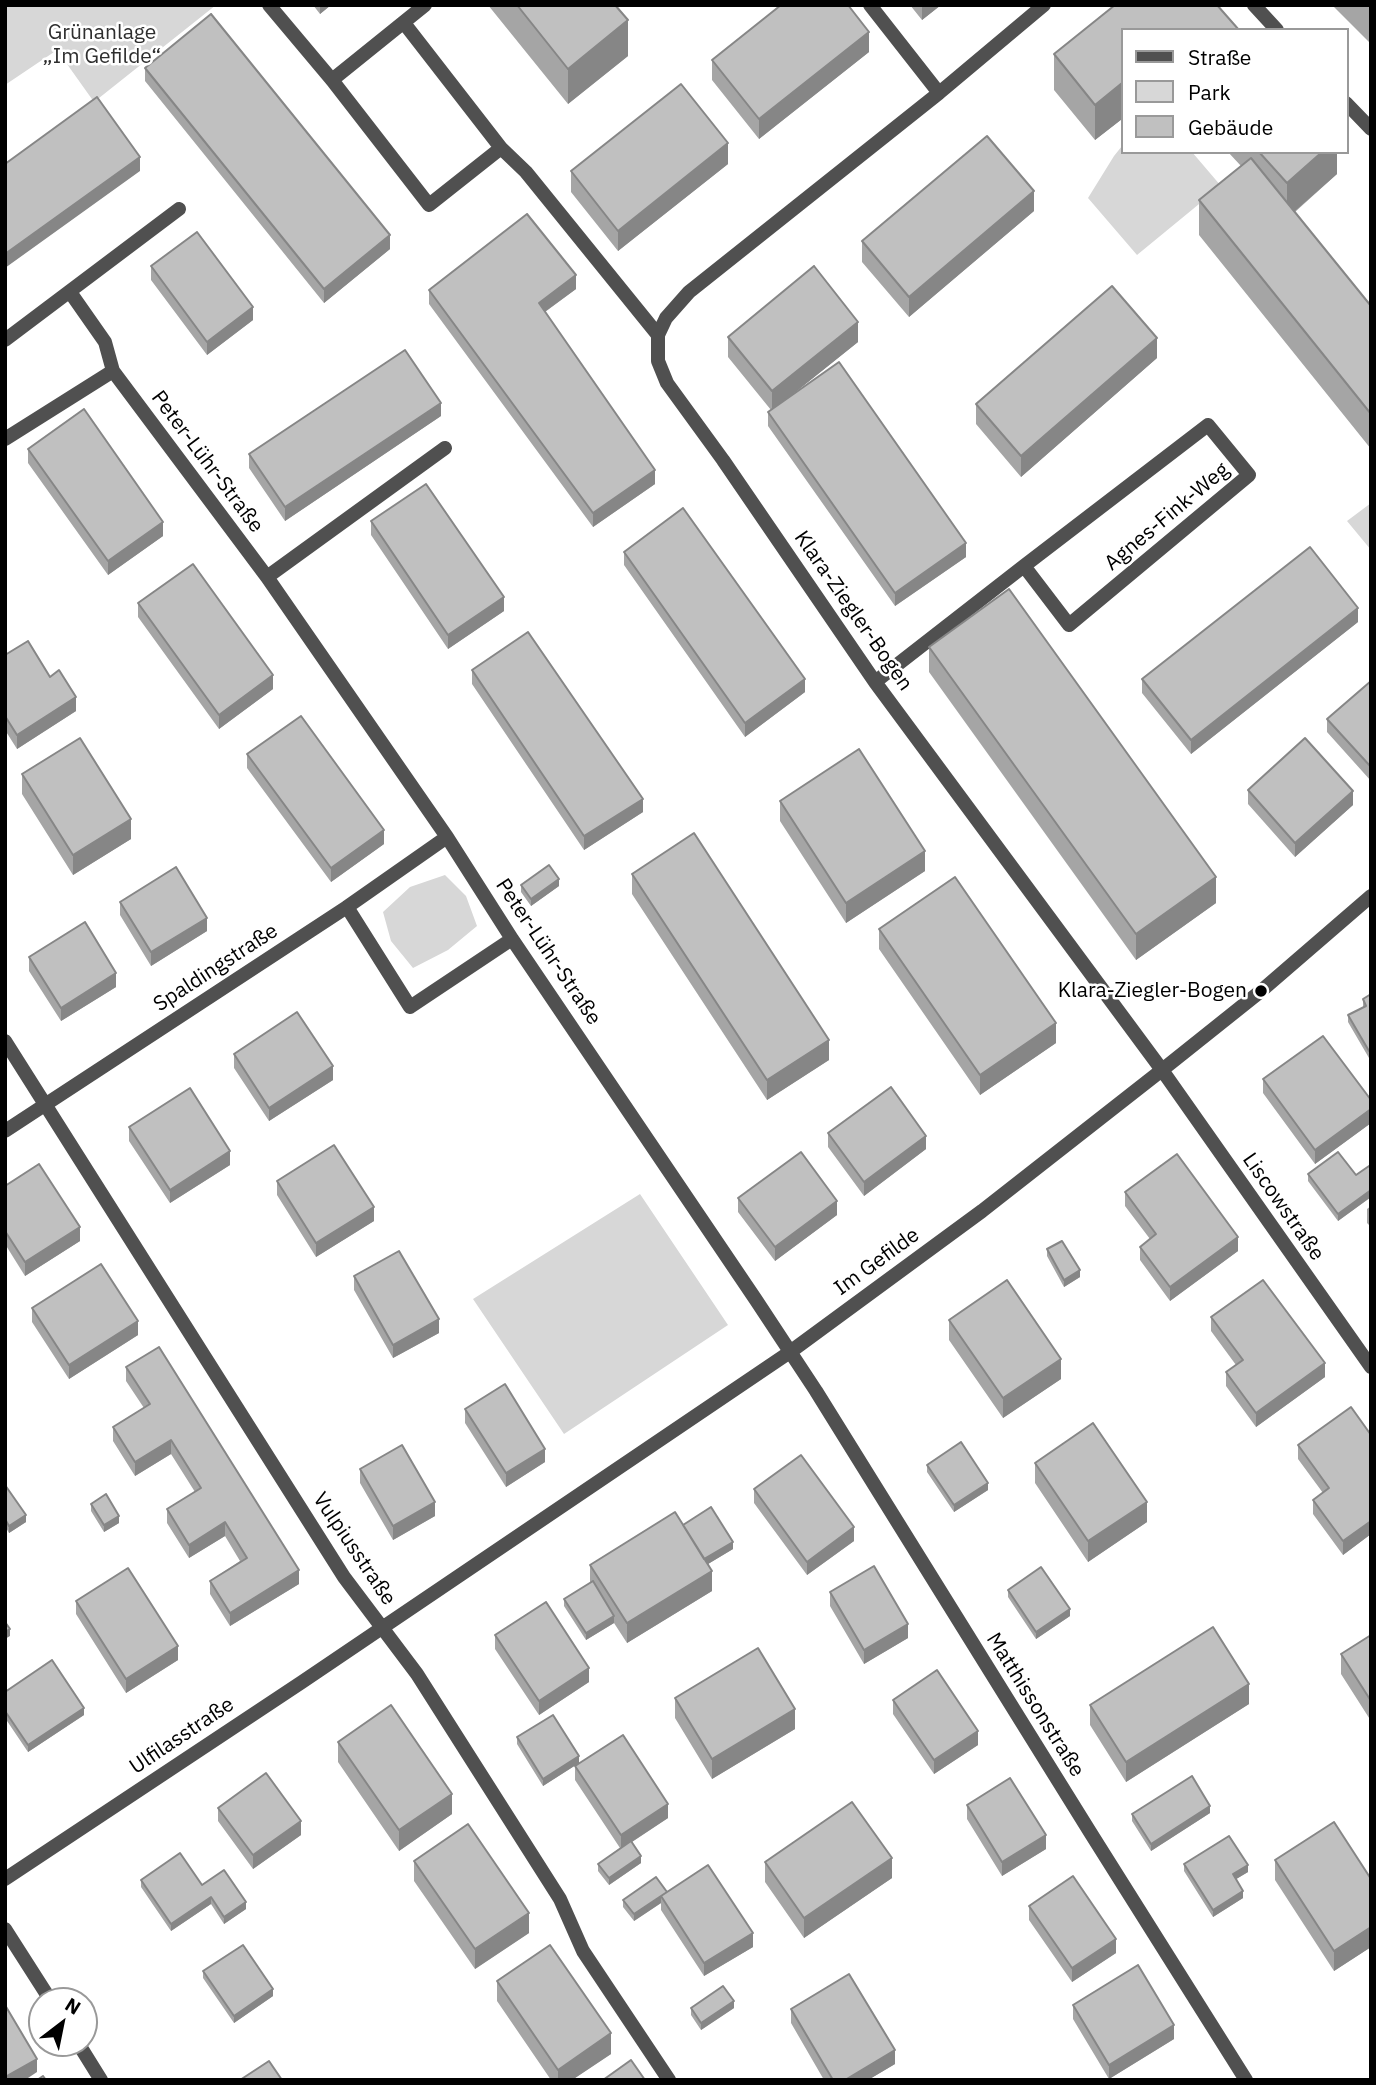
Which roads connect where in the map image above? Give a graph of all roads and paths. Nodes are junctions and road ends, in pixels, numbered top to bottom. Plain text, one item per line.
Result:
1 (270, 5) edge
2 (425, 5) edge
3 (870, 5) edge
4 (1044, 5) edge
5 (1254, 5) edge
6 (404, 23) junction
7 (1275, 28) edge
8 (331, 80) junction
9 (939, 93) junction
10 (1348, 105) edge
11 (1371, 129) edge
12 (501, 148) junction
13 (179, 209) dead end
14 (71, 292) junction
15 (658, 335) junction
16 (5, 340) edge
17 (113, 371) junction
18 (5, 439) edge
19 (446, 448) dead end
20 (1024, 566) junction
21 (267, 578) junction
22 (875, 682) junction
23 (447, 837) junction
24 (1371, 896) edge
25 (347, 906) junction
26 (512, 939) junction
27 (5, 1041) edge
28 (1161, 1070) junction
29 (45, 1106) junction
30 (5, 1131) edge
31 (790, 1352) junction
32 (1371, 1367) edge
33 (382, 1628) junction
34 (5, 1879) edge
35 (5, 1929) edge
36 (42, 1987) edge
37 (87, 2057) edge
38 (101, 2080) edge
39 (669, 2080) edge
40 (1246, 2080) edge

1 - 8 street
2 - 6 street
3 - 9 street
4 - 9 street
5 - 7 street
6 - 8 street
6 - 12 street
8 - 12 street
9 - 15 street
10 - 11 street
12 - 15 street
13 - 14 street
14 - 16 street
14 - 17 street, Peter-Lühr-Straße
15 - 22 street, Klara-Ziegler-Bogen
17 - 18 street
17 - 21 street, Peter-Lühr-Straße
19 - 21 street
20 - 20 street, Agnes-Fink-Weg
20 - 22 street, Agnes-Fink-Weg
21 - 23 street, Peter-Lühr-Straße
22 - 28 street, Klara-Ziegler-Bogen
23 - 25 street, Spaldingstraße
23 - 26 street, Peter-Lühr-Straße
24 - 28 street, Im Gefilde
25 - 26 street
25 - 29 street, Spaldingstraße
26 - 31 street, Peter-Lühr-Straße
27 - 29 street, Vulpiusstraße
28 - 31 street, Im Gefilde
28 - 32 street, Liscowstraße
29 - 30 street, Spaldingstraße
29 - 33 street, Vulpiusstraße
31 - 33 street, Im Gefilde
31 - 40 street, Matthissonstraße
33 - 34 street, Ulfilasstraße
33 - 39 street, Vulpiusstraße
35 - 36 street
37 - 38 street

